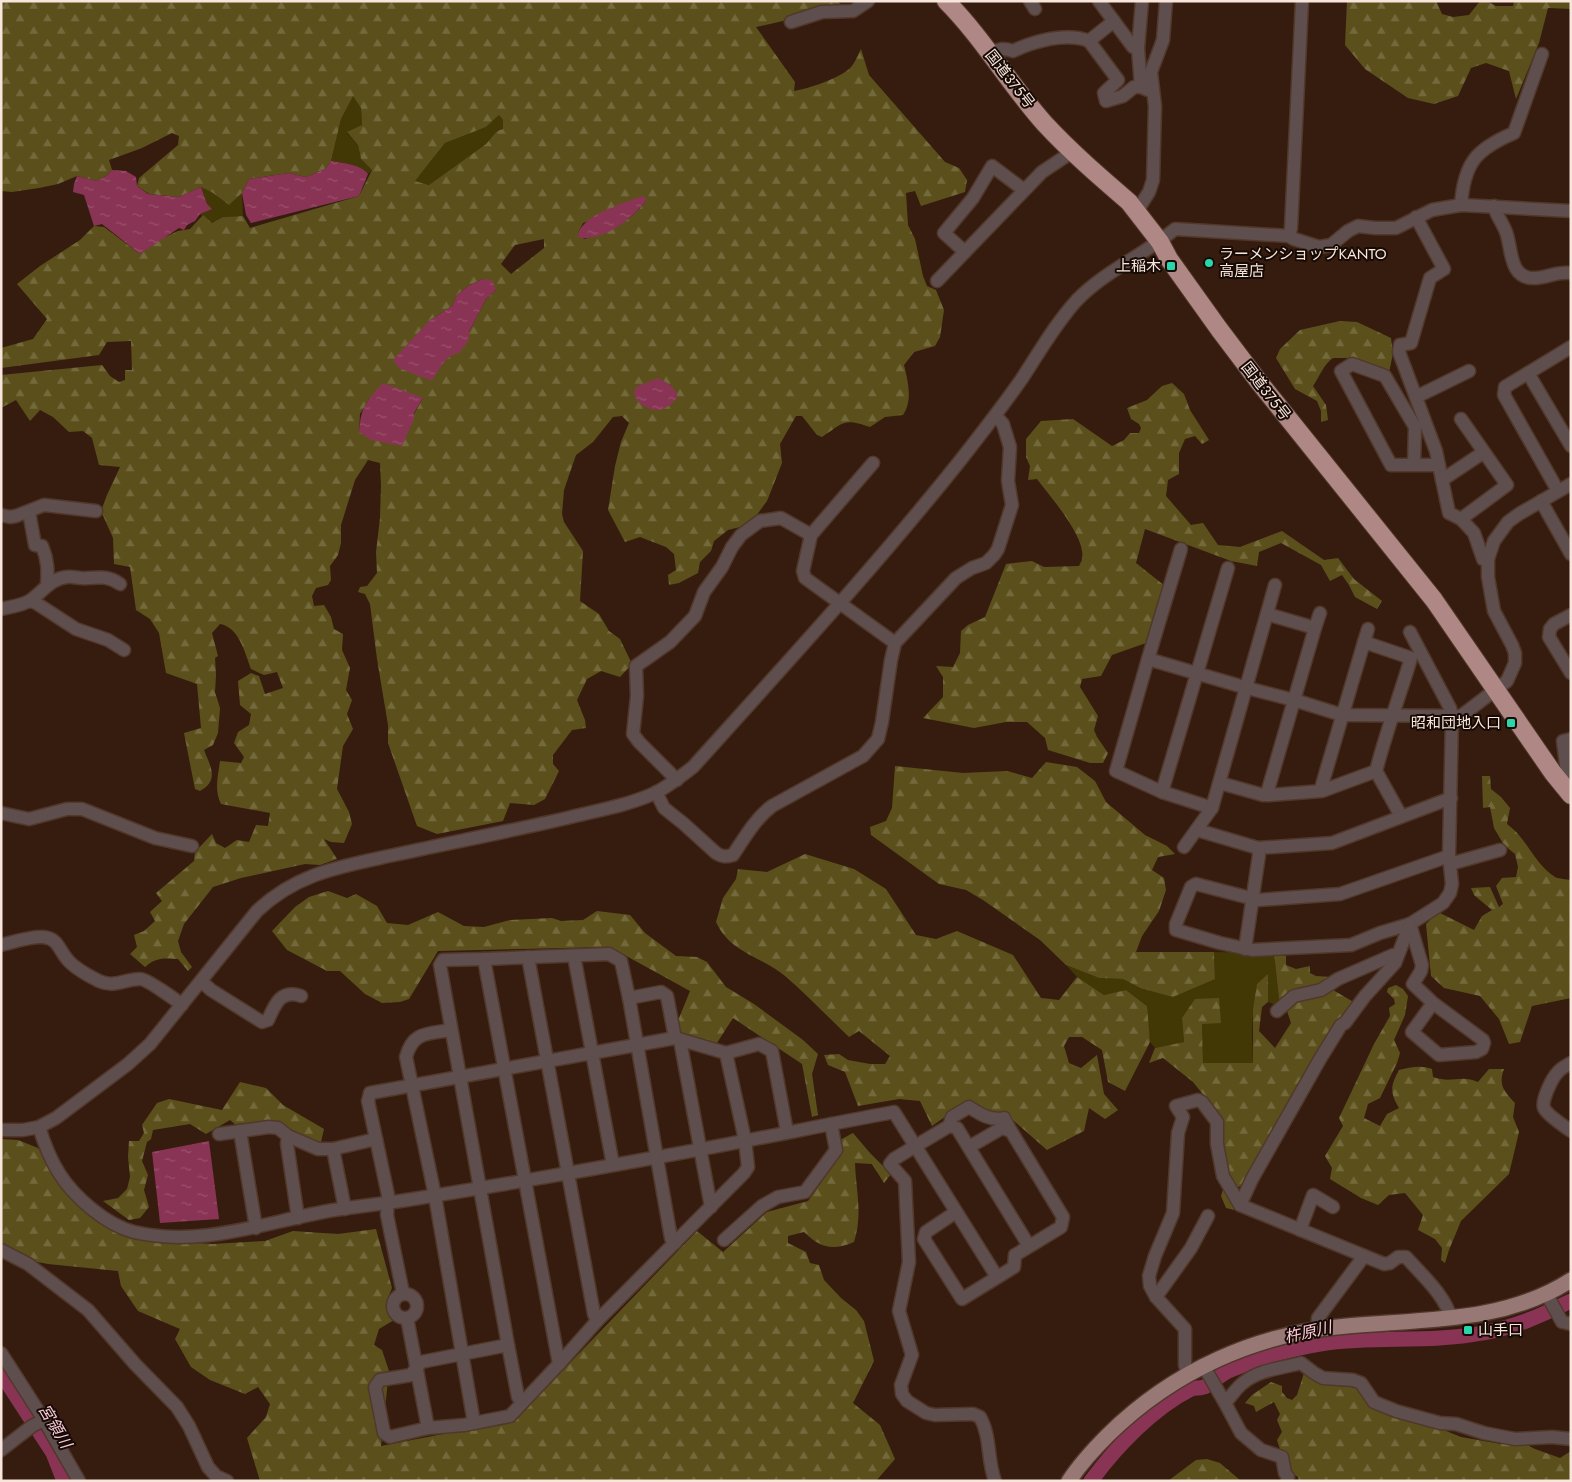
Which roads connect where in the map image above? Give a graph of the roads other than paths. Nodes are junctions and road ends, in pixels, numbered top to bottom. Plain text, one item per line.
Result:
1 (868, 1) edge
2 (946, 1) edge
3 (1099, 1) edge
4 (1142, 1) edge
5 (1166, 1) edge
6 (1302, 1) edge
7 (1114, 21) junction
8 (791, 22) dead end
9 (1088, 41) junction
10 (1138, 48) junction
11 (991, 54) junction
12 (1542, 54) dead end
13 (1141, 87) junction
14 (1154, 91) junction
15 (1072, 152) junction
16 (1024, 190) junction
17 (1461, 205) junction
18 (1494, 206) junction
19 (1137, 211) junction
20 (1571, 211) edge
21 (1416, 217) junction
22 (1289, 236) junction
23 (1160, 242) junction
24 (965, 252) junction
25 (1571, 272) edge
26 (937, 281) dead end
27 (1571, 347) edge
28 (1469, 371) dead end
29 (1528, 373) junction
30 (1416, 397) junction
31 (996, 416) junction
32 (1461, 419) dead end
33 (1571, 446) edge
34 (1484, 452) junction
35 (873, 462) dead end
36 (1414, 465) junction
37 (1439, 465) junction
38 (1442, 480) junction
39 (1571, 484) edge
40 (1558, 491) junction
41 (1541, 502) junction
42 (96, 511) dead end
43 (28, 512) junction
44 (1, 515) edge
45 (1461, 519) junction
46 (812, 535) junction
47 (1181, 550) dead end
48 (1571, 554) edge
49 (1488, 559) junction
50 (1228, 568) dead end
51 (120, 584) dead end
52 (48, 585) junction
53 (1275, 585) dead end
54 (30, 601) junction
55 (840, 603) junction
56 (1, 609) edge
57 (1320, 612) dead end
58 (1267, 614) junction
59 (1571, 615) edge
60 (1316, 628) junction
61 (1368, 629) dead end
62 (1410, 632) dead end
63 (1364, 642) junction
64 (896, 643) junction
65 (124, 650) dead end
66 (1148, 659) junction
67 (1197, 673) junction
68 (1571, 673) edge
69 (1247, 688) junction
70 (1496, 690) junction
71 (1294, 700) junction
72 (1342, 715) junction
73 (1393, 716) junction
74 (1452, 716) junction
75 (1571, 739) edge
76 (1376, 770) junction
77 (677, 780) junction
78 (1220, 783) junction
79 (1322, 791) junction
80 (656, 792) junction
81 (1162, 792) junction
82 (1569, 792) edge
83 (1269, 795) junction
84 (1451, 798) junction
85 (1212, 808) junction
86 (1, 813) edge
87 (1401, 816) junction
88 (1197, 830) junction
89 (192, 846) dead end
90 (1184, 848) dead end
91 (1258, 848) junction
92 (1500, 850) dead end
93 (1449, 860) junction
94 (1252, 900) junction
95 (1410, 924) junction
96 (1, 945) edge
97 (1245, 949) junction
98 (1398, 955) junction
99 (528, 956) junction
100 (574, 956) junction
101 (484, 959) junction
102 (201, 981) junction
103 (301, 996) dead end
104 (629, 998) junction
105 (1433, 1003) junction
106 (182, 1005) junction
107 (1276, 1011) dead end
108 (451, 1030) junction
109 (678, 1039) junction
110 (637, 1045) junction
111 (592, 1053) junction
112 (726, 1053) junction
113 (548, 1060) junction
114 (1571, 1064) edge
115 (504, 1068) junction
116 (459, 1077) junction
117 (412, 1084) junction
118 (831, 1124) junction
119 (949, 1126) junction
120 (39, 1127) junction
121 (1, 1130) edge
122 (240, 1131) junction
123 (1011, 1131) junction
124 (1571, 1131) edge
125 (787, 1132) junction
126 (219, 1134) dead end
127 (288, 1136) junction
128 (376, 1139) junction
129 (744, 1140) junction
130 (915, 1146) junction
131 (969, 1147) junction
132 (333, 1149) junction
133 (700, 1149) junction
134 (657, 1158) junction
135 (613, 1165) junction
136 (569, 1173) junction
137 (524, 1180) junction
138 (480, 1188) junction
139 (435, 1196) junction
140 (388, 1203) junction
141 (1240, 1206) junction
142 (711, 1207) junction
143 (1333, 1207) dead end
144 (345, 1209) junction
145 (956, 1212) junction
146 (1208, 1216) dead end
147 (298, 1218) junction
148 (256, 1228) junction
149 (1300, 1230) junction
150 (724, 1240) dead end
151 (674, 1243) junction
152 (1029, 1246) junction
153 (1, 1250) edge
154 (1364, 1256) junction
155 (997, 1278) junction
156 (1571, 1280) edge
157 (403, 1293) junction
158 (1156, 1297) junction
159 (1549, 1298) junction
160 (408, 1318) junction
161 (1451, 1319) junction
162 (597, 1321) junction
163 (1566, 1323) edge
164 (1317, 1330) junction
165 (508, 1345) junction
166 (1, 1353) edge
167 (462, 1353) junction
168 (559, 1364) junction
169 (417, 1368) junction
170 (1206, 1371) junction
171 (1188, 1374) junction
172 (1221, 1398) junction
173 (523, 1402) junction
174 (38, 1423) junction
175 (474, 1423) junction
176 (428, 1428) junction
177 (1571, 1439) edge
178 (1, 1450) edge
179 (79, 1481) edge
180 (227, 1481) edge
181 (995, 1481) edge
182 (1069, 1481) edge
183 (1287, 1481) edge

1 - 8 street
2 - 11 highway, 国道375号
3 - 7 street
4 - 10 street
5 - 14 street
6 - 22 street
7 - 9 street
7 - 10 street
9 - 11 street
9 - 13 street
10 - 13 street
11 - 15 highway, 国道375号
12 - 17 street
13 - 14 street
14 - 19 street
15 - 16 street
15 - 19 highway, 国道375号
16 - 24 street
16 - 24 street
17 - 18 street
17 - 21 street
18 - 20 street
18 - 25 street
19 - 23 highway, 国道375号
21 - 22 street
21 - 30 street
22 - 23 street
23 - 31 street
23 - 70 highway, 国道375号
24 - 26 street
27 - 29 street
28 - 30 street
29 - 33 street
29 - 40 street
30 - 37 street
31 - 55 street
31 - 64 street
32 - 34 street
34 - 38 street
34 - 45 street
35 - 46 street
36 - 36 street
36 - 37 street
37 - 38 street
38 - 45 street
39 - 40 street
40 - 41 street
41 - 48 street
41 - 49 street
42 - 43 street
43 - 44 street
43 - 52 street
45 - 49 street
46 - 55 street
46 - 77 street
47 - 66 street
49 - 70 street
50 - 67 street
51 - 52 street
52 - 54 street
53 - 58 street
54 - 56 street
54 - 65 street
55 - 64 street
55 - 77 street
57 - 60 street
58 - 60 street
58 - 69 street
59 - 68 street
60 - 71 street
61 - 63 street
62 - 74 street
63 - 72 street
63 - 73 street
64 - 80 street
66 - 67 street
66 - 81 street
67 - 69 street
67 - 81 street
69 - 71 street
69 - 78 street
70 - 74 street
70 - 82 highway, 国道375号
71 - 72 street
71 - 83 street
72 - 73 street
72 - 79 street
73 - 74 street
73 - 76 street
74 - 84 street
75 - 82 street
76 - 79 street
76 - 87 street
77 - 80 street
78 - 83 street
78 - 85 street
79 - 83 street
80 - 102 street
81 - 85 street
84 - 87 street
84 - 93 street
85 - 88 street
86 - 89 street
87 - 91 street
88 - 90 street
88 - 91 street
91 - 94 street
92 - 93 street
93 - 94 street
93 - 95 street
94 - 97 street
94 - 97 street
95 - 97 street
95 - 98 street
95 - 105 street
96 - 106 street
98 - 107 street
98 - 141 street
99 - 100 street
99 - 101 street
99 - 113 street
100 - 104 street
100 - 111 street
101 - 108 street
101 - 115 street
102 - 103 street
102 - 106 street
104 - 109 street
104 - 110 street
105 - 105 street
106 - 120 street
108 - 116 street
108 - 117 street
109 - 110 street
109 - 112 street
109 - 133 street
110 - 111 street
110 - 134 street
111 - 113 street
111 - 135 street
112 - 125 street
112 - 129 street
113 - 115 street
113 - 136 street
114 - 124 street
115 - 116 street
115 - 137 street
116 - 117 street
116 - 138 street
117 - 128 street
117 - 139 street
118 - 125 street
118 - 130 street
118 - 150 street
119 - 123 street
119 - 130 street
119 - 131 street
120 - 121 street
120 - 148 street
122 - 126 street
122 - 127 street
122 - 148 street
123 - 131 street
123 - 152 street
125 - 129 street
127 - 132 street
127 - 147 street
128 - 132 street
128 - 140 street
129 - 133 street
129 - 142 street
130 - 145 street
130 - 181 street
131 - 152 street
132 - 144 street
133 - 134 street
133 - 142 street
134 - 135 street
134 - 151 street
135 - 136 street
136 - 137 street
136 - 162 street
137 - 138 street
137 - 168 street
138 - 139 street
138 - 165 street
139 - 140 street
139 - 167 street
140 - 144 street
140 - 157 street
141 - 149 street
141 - 158 street
142 - 151 street
143 - 149 street
144 - 147 street
145 - 155 street
145 - 155 street
146 - 158 street
147 - 148 street
149 - 154 street
151 - 162 street
152 - 155 street
153 - 180 street
154 - 161 street
154 - 164 street
156 - 159 main road
157 - 160 street
157 - 160 street
158 - 171 street
159 - 161 main road
159 - 163 street
160 - 169 street
161 - 164 main road
162 - 168 street
164 - 170 main road
165 - 167 street
165 - 173 street
166 - 174 street
167 - 169 street
167 - 175 street
168 - 173 street
169 - 176 street
169 - 176 street
170 - 171 main road
170 - 172 street
171 - 182 main road
172 - 177 street
172 - 183 street
173 - 175 street
174 - 178 street
174 - 179 street
175 - 176 street

